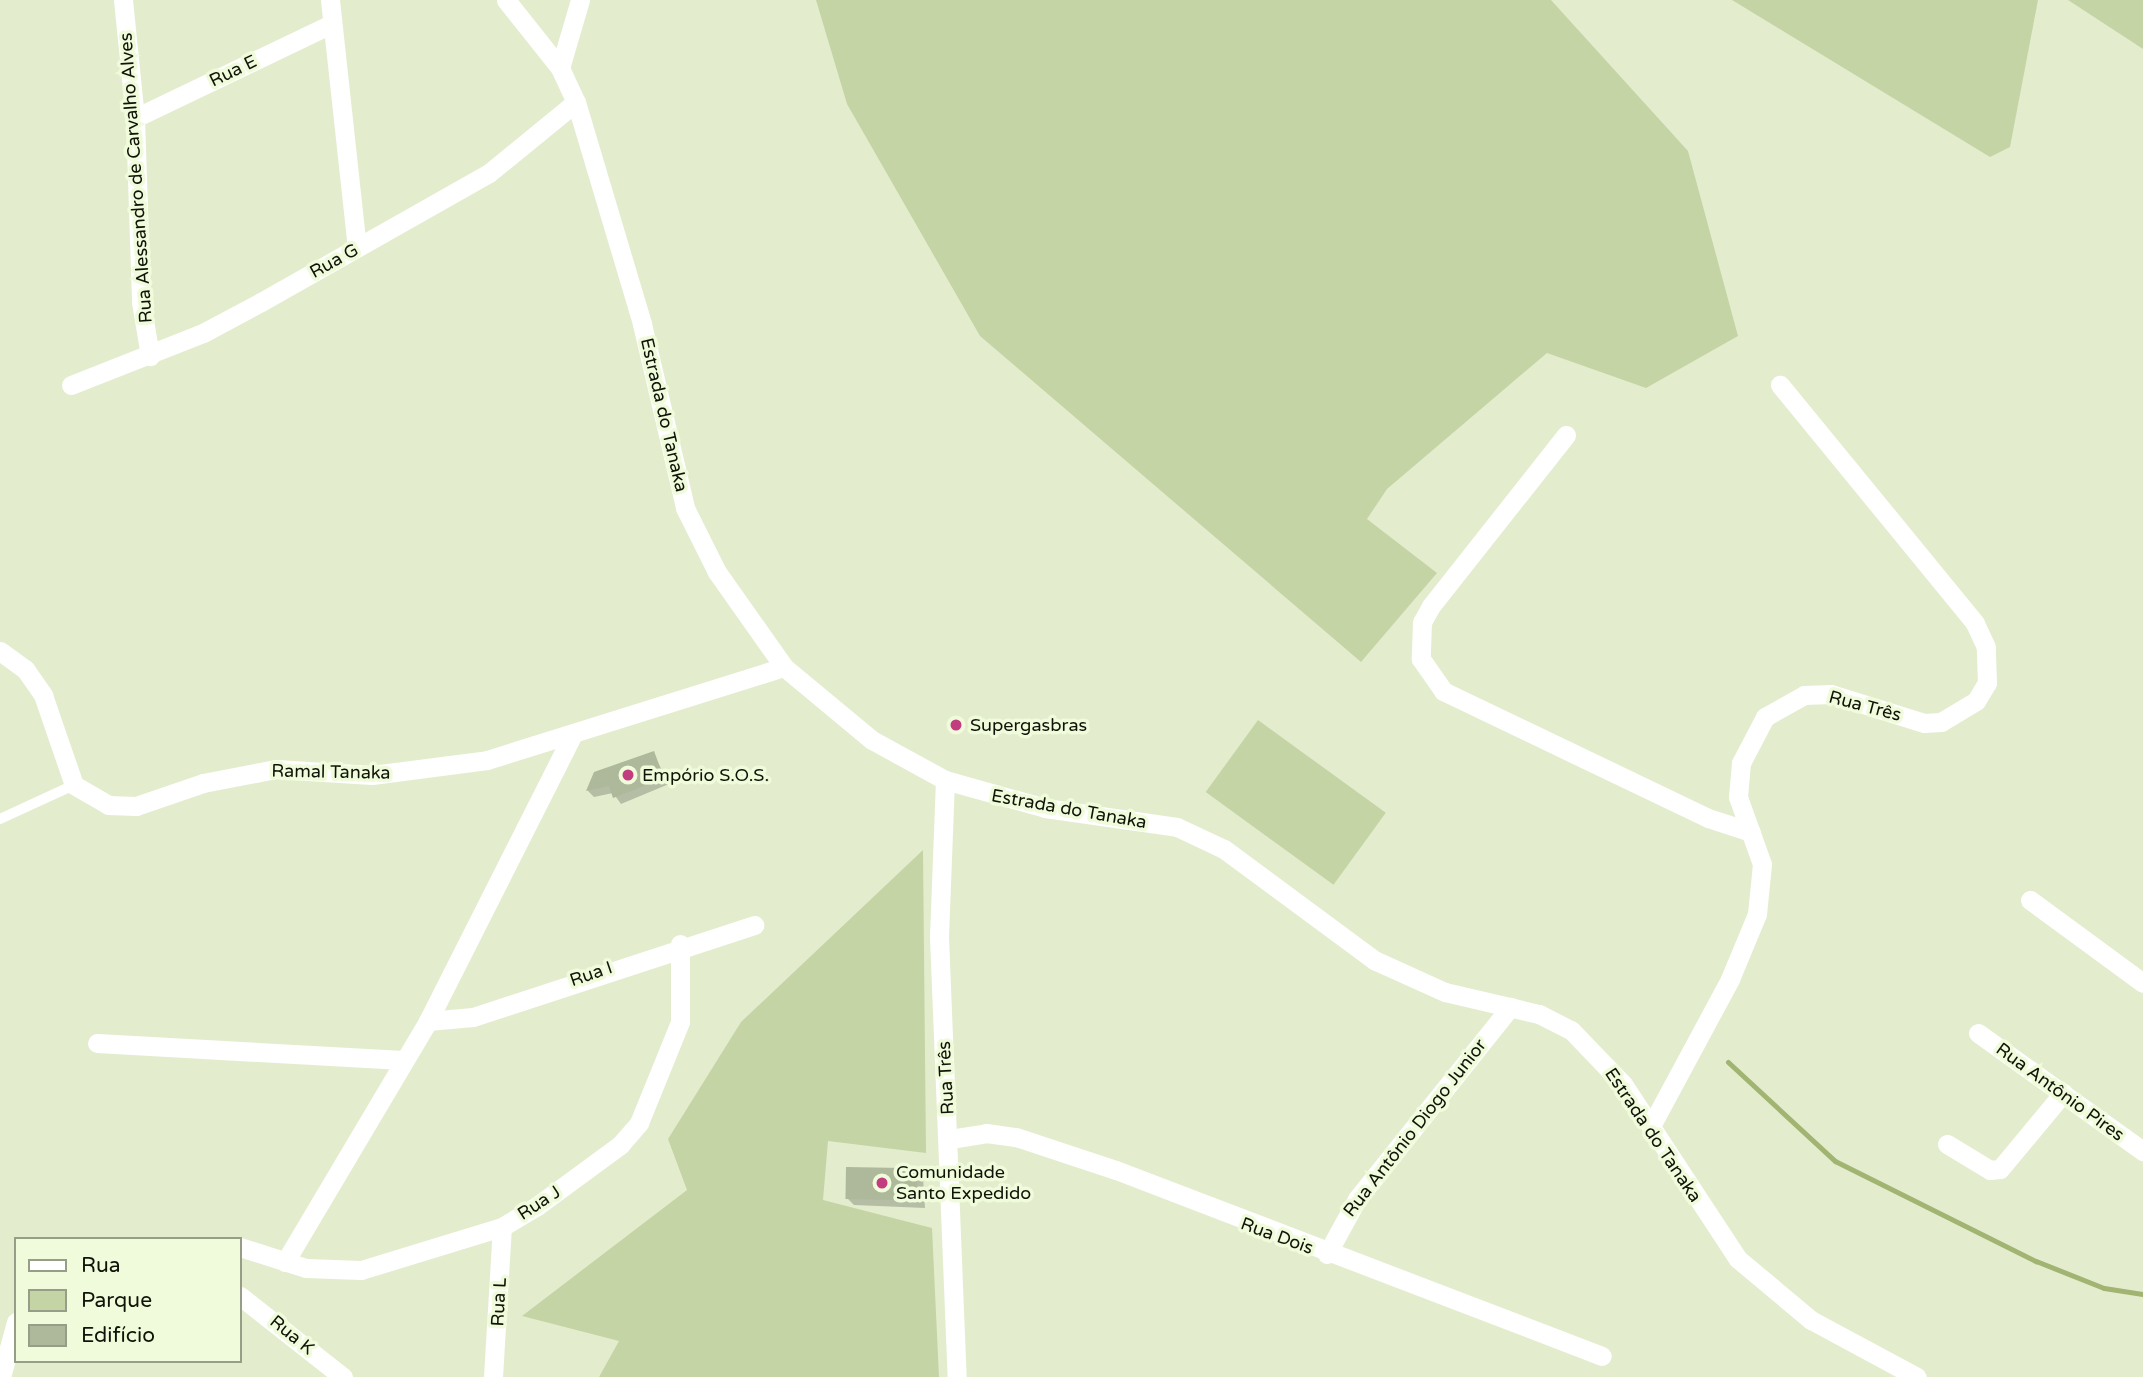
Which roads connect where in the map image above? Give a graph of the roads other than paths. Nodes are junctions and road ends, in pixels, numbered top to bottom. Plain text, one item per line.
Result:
1 (123, 0) edge
2 (330, 0) edge
3 (506, 0) edge
4 (580, 0) edge
5 (331, 23) junction
6 (560, 68) junction
7 (576, 102) junction
8 (135, 118) junction
9 (356, 248) junction
10 (150, 356) junction
11 (71, 385) dead end
12 (1780, 385) dead end
13 (1566, 435) dead end
14 (0, 651) edge
15 (784, 667) junction
16 (570, 738) junction
17 (945, 780) junction
18 (74, 785) junction
19 (0, 819) edge
20 (1751, 832) junction
21 (2030, 900) dead end
22 (754, 925) dead end
23 (680, 944) junction
24 (2143, 983) edge
25 (1510, 1007) junction
26 (428, 1021) junction
27 (1978, 1033) dead end
28 (97, 1043) dead end
29 (403, 1060) junction
30 (2063, 1093) junction
31 (1651, 1126) junction
32 (950, 1139) junction
33 (1947, 1144) dead end
34 (2143, 1151) edge
35 (502, 1227) junction
36 (242, 1248) edge
37 (1327, 1254) junction
38 (285, 1262) junction
39 (242, 1298) edge
40 (14, 1329) edge
41 (1602, 1356) dead end
42 (1, 1377) edge
43 (342, 1377) edge
44 (494, 1377) edge
45 (957, 1377) edge
46 (1917, 1377) edge

1 - 8 street, Rua Alessandro de Carvalho Alves
2 - 5 street
3 - 6 street, Estrada do Tanaka
4 - 6 street
5 - 8 street, Rua E
5 - 9 street
6 - 7 street, Estrada do Tanaka
7 - 9 street, Rua G
7 - 15 street, Estrada do Tanaka
8 - 10 street, Rua Alessandro de Carvalho Alves
9 - 10 street, Rua G
10 - 11 street, Rua G
12 - 20 street, Rua Três
13 - 20 street
14 - 18 street
15 - 16 street, Ramal Tanaka
15 - 17 street, Estrada do Tanaka
16 - 18 street, Ramal Tanaka
16 - 26 street
17 - 25 street, Estrada do Tanaka
17 - 32 street, Rua Três
18 - 19 lane
20 - 31 street, Rua Três
21 - 24 street
22 - 23 street, Rua I
23 - 26 street, Rua I
23 - 35 street, Rua J
25 - 31 street, Estrada do Tanaka
25 - 37 street, Rua Antônio Diogo Junior
26 - 29 street
27 - 30 street, Rua Antônio Pires
28 - 29 street
29 - 38 street
30 - 33 street
30 - 34 street, Rua Antônio Pires
31 - 46 street, Estrada do Tanaka
32 - 37 street, Rua Dois
32 - 45 street, Rua Três
35 - 38 street, Rua J
35 - 44 street, Rua L
36 - 38 street, Rua J
37 - 41 street, Rua Dois
39 - 43 street, Rua K
40 - 42 street

